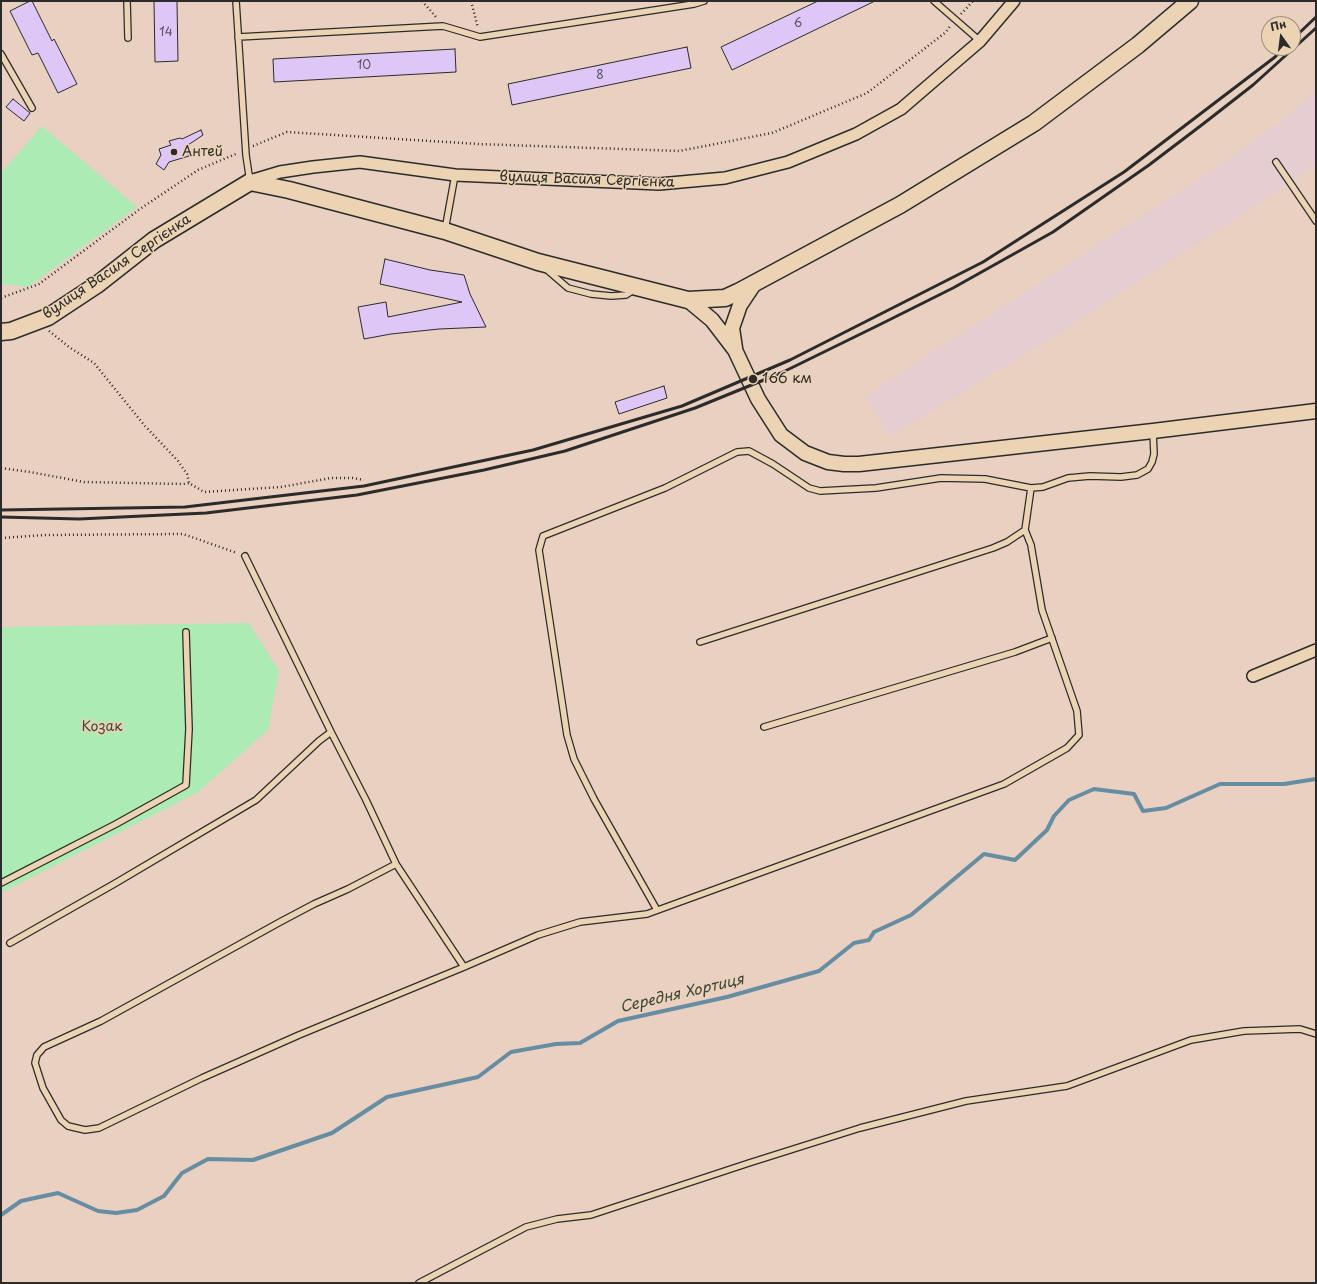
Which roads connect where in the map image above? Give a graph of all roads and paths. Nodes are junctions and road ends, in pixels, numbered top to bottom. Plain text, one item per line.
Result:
1 (127, 1) edge
2 (236, 1) edge
3 (422, 1) edge
4 (471, 1) edge
5 (704, 1) edge
6 (934, 1) edge
7 (973, 1) edge
8 (1014, 1) edge
9 (1190, 1) edge
10 (956, 20) junction
11 (443, 26) junction
12 (238, 37) junction
13 (480, 37) junction
14 (128, 38) dead end
15 (980, 41) junction
16 (1, 54) edge
17 (32, 108) dead end
18 (246, 150) junction
19 (1276, 162) dead end
20 (455, 175) junction
21 (250, 182) junction
22 (1316, 221) edge
23 (445, 231) junction
24 (754, 284) junction
25 (1, 298) edge
26 (688, 300) junction
27 (47, 329) dead end
28 (1, 332) edge
29 (735, 350) junction
30 (1316, 411) edge
31 (1153, 431) junction
32 (1, 468) edge
33 (364, 480) dead end
34 (189, 483) junction
35 (1031, 488) junction
36 (1025, 530) junction
37 (1, 538) edge
38 (245, 556) joint
39 (186, 632) dead end
40 (1052, 638) junction
41 (700, 642) dead end
42 (1316, 650) edge
43 (1253, 676) dead end
44 (764, 727) dead end
45 (331, 732) junction
46 (396, 864) junction
47 (1, 883) edge
48 (657, 910) junction
49 (10, 943) dead end
50 (464, 966) junction
51 (1316, 1034) edge
52 (419, 1283) edge

1 - 14 lane
2 - 12 lane
3 - 11 path
4 - 13 path
5 - 13 lane
6 - 10 lane
7 - 10 path
8 - 15 street, вулиця Василя Сергієнка
9 - 24 main road
10 - 15 lane
10 - 18 path
11 - 12 lane
11 - 13 lane
12 - 18 lane
15 - 20 street, вулиця Василя Сергієнка
16 - 17 lane
18 - 21 lane
18 - 25 path
19 - 22 lane
20 - 21 street, вулиця Василя Сергієнка
20 - 23 lane
21 - 23 main road
21 - 28 main road, вулиця Василя Сергієнка
23 - 26 main road
24 - 26 main road
24 - 29 street
26 - 29 street
27 - 34 path
29 - 31 street
30 - 31 street
31 - 35 lane
32 - 34 path
33 - 34 path
35 - 36 lane
35 - 48 lane
36 - 40 lane
36 - 41 lane
37 - 38 path
38 - 45 lane
39 - 47 lane
40 - 44 lane
40 - 48 lane
42 - 43 street
45 - 46 lane
45 - 49 lane
46 - 50 lane
46 - 50 lane
48 - 50 lane
51 - 52 lane

